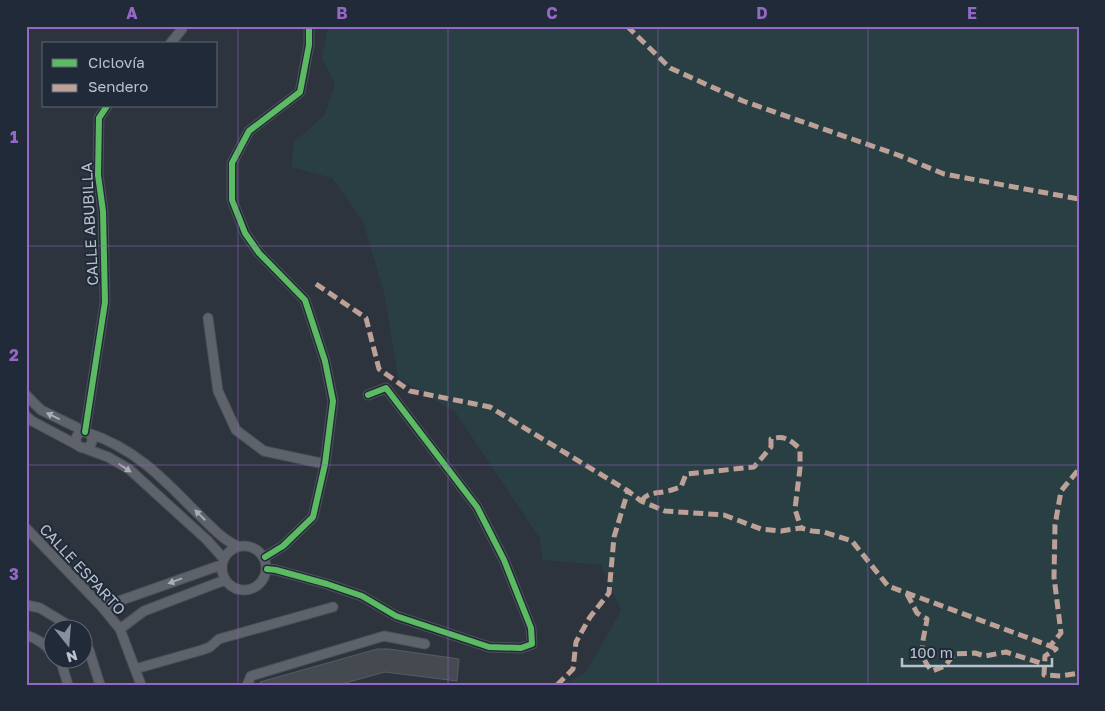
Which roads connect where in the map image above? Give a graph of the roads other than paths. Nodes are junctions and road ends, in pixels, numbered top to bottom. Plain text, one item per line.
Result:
1 (182, 26) edge
2 (309, 26) edge
3 (172, 42) edge
4 (106, 108) edge
5 (208, 318) dead end
6 (26, 395) edge
7 (368, 395) dead end
8 (26, 416) edge
9 (85, 433) junction
10 (80, 447) junction
11 (324, 464) junction
12 (28, 534) edge
13 (237, 546) junction
14 (264, 557) junction
15 (222, 562) junction
16 (267, 569) junction
17 (225, 580) junction
18 (26, 605) edge
19 (102, 607) junction
20 (333, 607) dead end
21 (56, 618) edge
22 (120, 629) junction
23 (26, 636) edge
24 (42, 644) edge
25 (425, 644) dead end
26 (92, 660) edge
27 (63, 668) edge
28 (135, 669) junction
29 (68, 685) edge
30 (100, 685) edge
31 (141, 685) edge
32 (248, 685) edge

1 - 3 street
2 - 11 street
4 - 9 street, CALLE ABUBILLA
5 - 11 street
9 -> 6 street
7 - 16 street
8 - 10 street
9 - 10 street
9 - 10 street
13 -> 9 street
10 -> 15 street
11 - 14 street
12 - 19 street, CALLE ESPARTO
13 - 14 street
13 - 15 street
14 - 16 street
15 - 17 street
15 -> 19 street
16 - 17 street
17 - 22 street
18 - 21 street
19 - 22 street, CALLE ESPARTO
20 - 28 street
22 - 28 street, CALLE ESPARTO
23 - 24 street
25 - 32 street
26 - 30 street
27 - 29 street
28 - 31 street, CALLE ESPARTO

